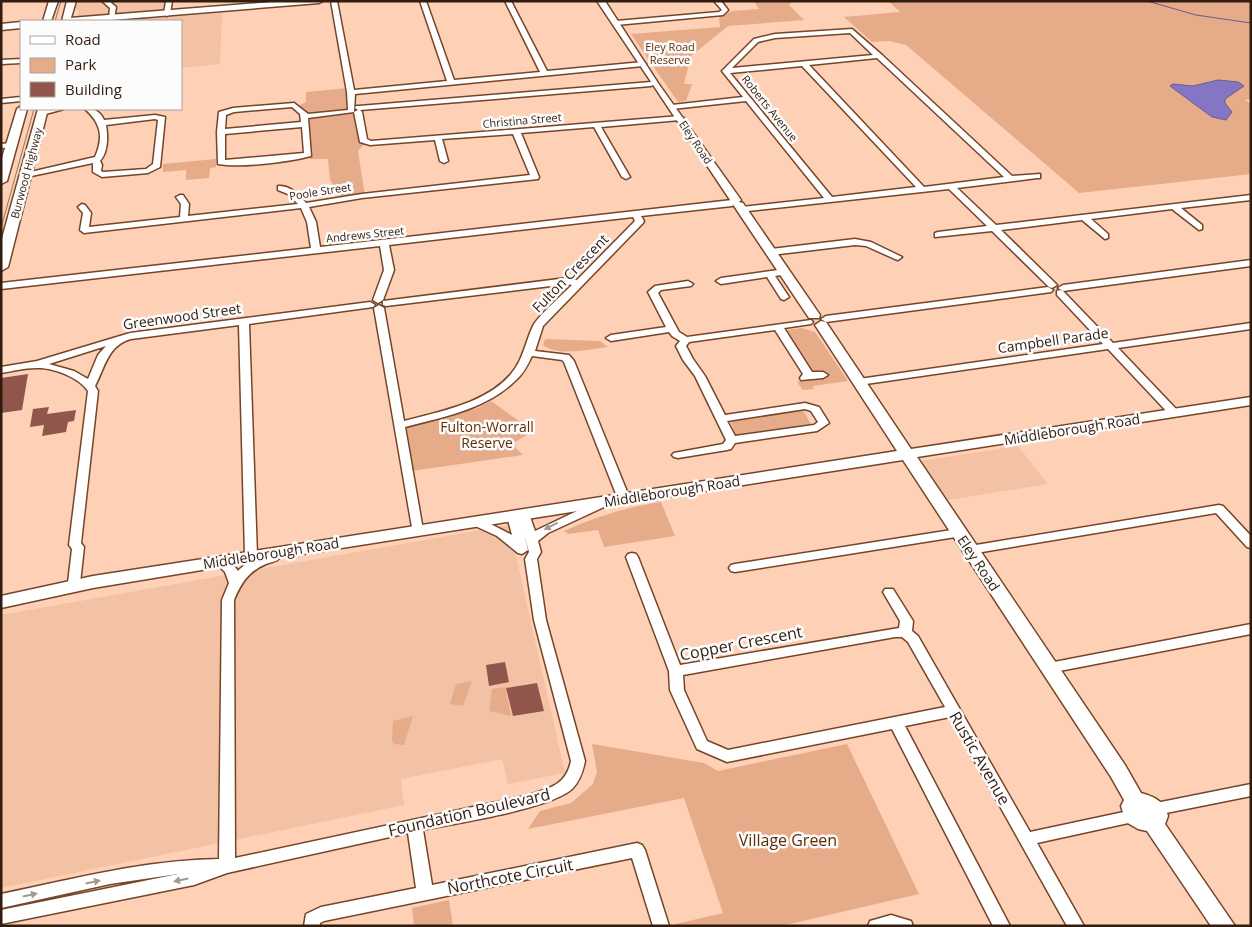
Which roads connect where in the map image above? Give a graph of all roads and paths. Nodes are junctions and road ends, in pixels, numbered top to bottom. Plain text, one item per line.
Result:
1 (54, 1) edge
2 (72, 1) edge
3 (105, 1) edge
4 (169, 1) edge
5 (319, 1) edge
6 (334, 1) edge
7 (423, 1) edge
8 (508, 1) edge
9 (601, 1) edge
10 (716, 1) edge
11 (168, 14) junction
12 (112, 18) junction
13 (47, 20) edge
14 (68, 20) edge
15 (83, 20) edge
16 (616, 24) junction
17 (20, 25) edge
18 (1, 27) edge
19 (880, 56) junction
20 (20, 60) edge
21 (1, 62) edge
22 (803, 63) junction
23 (643, 64) junction
24 (725, 71) junction
25 (544, 74) junction
26 (451, 82) junction
27 (654, 83) junction
28 (351, 92) junction
29 (748, 99) junction
30 (20, 100) edge
31 (1, 101) edge
32 (672, 107) junction
33 (22, 110) edge
34 (91, 110) edge
35 (355, 110) junction
36 (42, 111) edge
37 (305, 118) junction
38 (680, 118) junction
39 (102, 122) junction
40 (596, 125) junction
41 (516, 131) junction
42 (221, 132) junction
43 (438, 138) junction
44 (7, 145) edge
45 (95, 160) junction
46 (444, 161) dead end
47 (26, 172) junction
48 (1037, 176) dead end
49 (626, 177) dead end
50 (1010, 179) junction
51 (1, 181) edge
52 (951, 186) junction
53 (281, 188) dead end
54 (922, 189) junction
55 (1251, 197) edge
56 (180, 198) dead end
57 (829, 199) junction
58 (737, 205) junction
59 (305, 206) junction
60 (1174, 206) junction
61 (82, 207) dead end
62 (636, 215) junction
63 (1083, 217) junction
64 (184, 219) junction
65 (1199, 227) dead end
66 (992, 228) junction
67 (938, 235) dead end
68 (1105, 236) dead end
69 (384, 244) junction
70 (316, 251) junction
71 (771, 252) junction
72 (898, 257) dead end
73 (1251, 263) edge
74 (1, 267) edge
75 (785, 272) junction
76 (769, 274) junction
77 (721, 280) dead end
78 (578, 283) junction
79 (688, 284) dead end
80 (1, 286) edge
81 (1050, 287) junction
82 (1061, 290) junction
83 (784, 297) dead end
84 (378, 304) junction
85 (818, 320) junction
86 (244, 321) junction
87 (778, 326) junction
88 (1251, 326) edge
89 (672, 329) junction
90 (130, 336) junction
91 (611, 338) dead end
92 (686, 340) junction
93 (1108, 346) junction
94 (528, 353) junction
95 (39, 364) junction
96 (1, 370) edge
97 (823, 375) dead end
98 (859, 382) junction
99 (90, 385) junction
100 (1251, 402) edge
101 (1174, 413) junction
102 (721, 419) junction
103 (399, 425) junction
104 (731, 440) junction
105 (908, 454) junction
106 (678, 455) dead end
107 (624, 499) junction
108 (604, 502) junction
109 (518, 515) junction
110 (477, 522) junction
111 (417, 530) junction
112 (958, 533) junction
113 (532, 539) junction
114 (1251, 544) edge
115 (521, 548) junction
116 (970, 550) junction
117 (283, 551) junction
118 (251, 556) junction
119 (632, 557) dead end
120 (531, 559) junction
121 (220, 561) junction
122 (735, 568) dead end
123 (92, 582) junction
124 (235, 582) junction
125 (74, 583) junction
126 (1, 592) edge
127 (889, 592) dead end
128 (1, 602) edge
129 (1251, 629) edge
130 (905, 633) junction
131 (1049, 668) junction
132 (676, 671) junction
133 (953, 711) junction
134 (896, 722) junction
135 (1251, 790) edge
136 (1135, 809) junction
137 (1154, 816) junction
138 (415, 827) junction
139 (1026, 838) junction
140 (227, 866) junction
141 (425, 893) junction
142 (1, 901) edge
143 (1, 917) edge
144 (312, 926) edge
145 (661, 926) edge
146 (876, 926) edge
147 (905, 926) edge
148 (1002, 926) edge
149 (1076, 926) edge
150 (1224, 926) edge

1 - 13 highway
2 - 14 highway
3 - 12 street
4 - 11 street
5 - 11 main road
6 - 28 street
7 - 26 street
8 - 25 street
9 - 16 main road, Eley Road
10 - 16 street
11 - 12 main road
12 - 15 main road
16 - 23 main road, Eley Road
17 - 18 main road
19 - 22 street
19 - 24 street, Roberts Avenue
19 - 50 street
20 - 21 street
22 - 24 street
22 - 54 street
23 - 25 street
23 - 27 main road, Eley Road
24 - 29 street, Roberts Avenue
25 - 26 street
26 - 28 street
27 - 32 main road, Eley Road
27 - 35 street
28 - 35 street
29 - 32 street
29 - 57 street, Roberts Avenue
30 - 31 street
32 - 38 main road, Eley Road
33 - 44 highway, Burwood Highway
34 - 39 street
35 - 37 street
35 - 43 street, Christina Street
36 - 47 highway, Burwood Highway
37 - 42 street
37 - 42 street
37 - 42 street
38 - 40 street, Christina Street
38 - 58 main road, Eley Road
39 - 45 street
39 - 45 street
40 - 41 street, Christina Street
40 - 49 street
41 - 43 street, Christina Street
41 - 59 street, Poole Street
43 - 46 street
44 - 51 highway, Burwood Highway
45 - 47 street
47 - 74 highway, Burwood Highway
48 - 50 street, Andrews Street
50 - 52 street, Andrews Street
52 - 54 street, Andrews Street
52 - 66 street
53 - 59 street
54 - 57 street, Andrews Street
55 - 60 street
56 - 64 street
57 - 58 street, Andrews Street
58 - 62 street, Andrews Street
58 - 71 main road, Eley Road
59 - 64 street, Poole Street
59 - 70 street
60 - 63 street
60 - 65 street
61 - 64 street, Poole Street
62 - 69 street, Andrews Street
62 - 78 street, Fulton Crescent
63 - 66 street
63 - 68 street
66 - 67 street
66 - 81 street
69 - 70 street, Andrews Street
69 - 84 street
70 - 80 street, Andrews Street
71 - 72 street
71 - 75 main road, Eley Road
73 - 82 street
75 - 76 street
75 - 85 main road, Eley Road
76 - 77 street
76 - 83 street
78 - 84 street, Greenwood Street
78 - 94 street, Fulton Crescent
79 - 89 street
81 - 82 street
81 - 85 street
82 - 93 street
84 - 86 street, Greenwood Street
84 - 103 street
85 - 87 street
85 - 98 main road, Eley Road
86 - 90 street, Greenwood Street
86 - 118 street
87 - 92 street
87 - 97 street
88 - 93 street, Campbell Parade
89 - 91 street
89 - 92 street
90 - 95 street, Greenwood Street
90 - 99 street
92 - 102 street
93 - 98 street, Campbell Parade
93 - 101 street
94 - 103 street, Fulton Crescent
94 - 107 street
95 - 96 street, Greenwood Street
95 - 99 street
98 - 105 main road, Eley Road
99 - 125 street
100 - 101 main road, Middleborough Road
101 - 105 main road, Middleborough Road
102 - 104 street
102 - 104 street
103 - 111 street
104 - 106 street
105 - 107 main road, Middleborough Road
105 - 112 main road, Eley Road
107 - 108 main road, Middleborough Road
108 - 109 main road, Middleborough Road
108 -> 113 street
109 - 110 main road, Middleborough Road
109 - 113 street, Foundation Boulevard
109 - 115 street
110 - 111 main road, Middleborough Road
110 - 115 street
111 - 117 main road, Middleborough Road
112 - 116 main road, Eley Road
112 - 122 street
113 - 120 street, Foundation Boulevard
114 - 116 street
115 - 120 street
116 - 131 main road, Eley Road
117 - 118 main road, Middleborough Road
117 - 124 street
118 - 121 main road, Middleborough Road
119 - 132 street
120 - 138 street, Foundation Boulevard
121 - 123 main road, Middleborough Road
121 - 124 street
123 - 125 main road, Middleborough Road
123 - 128 main road, Middleborough Road
124 - 140 street
125 - 126 main road, Middleborough Road
127 - 130 street, Rustic Avenue
129 - 131 street
130 - 132 street, Copper Crescent
130 - 133 street, Rustic Avenue
131 - 136 main road, Eley Road
132 - 134 street, Copper Crescent
133 - 134 street, Copper Crescent
133 - 139 street, Rustic Avenue
134 - 148 street
135 - 137 street
136 - 137 main road
136 - 139 street
137 - 150 main road
138 - 140 street, Foundation Boulevard
138 - 141 street
139 - 149 street, Rustic Avenue
142 -> 140 street, Foundation Boulevard
140 -> 143 street, Foundation Boulevard
141 - 144 street, Northcote Circuit
141 - 145 street, Northcote Circuit
146 - 147 street

